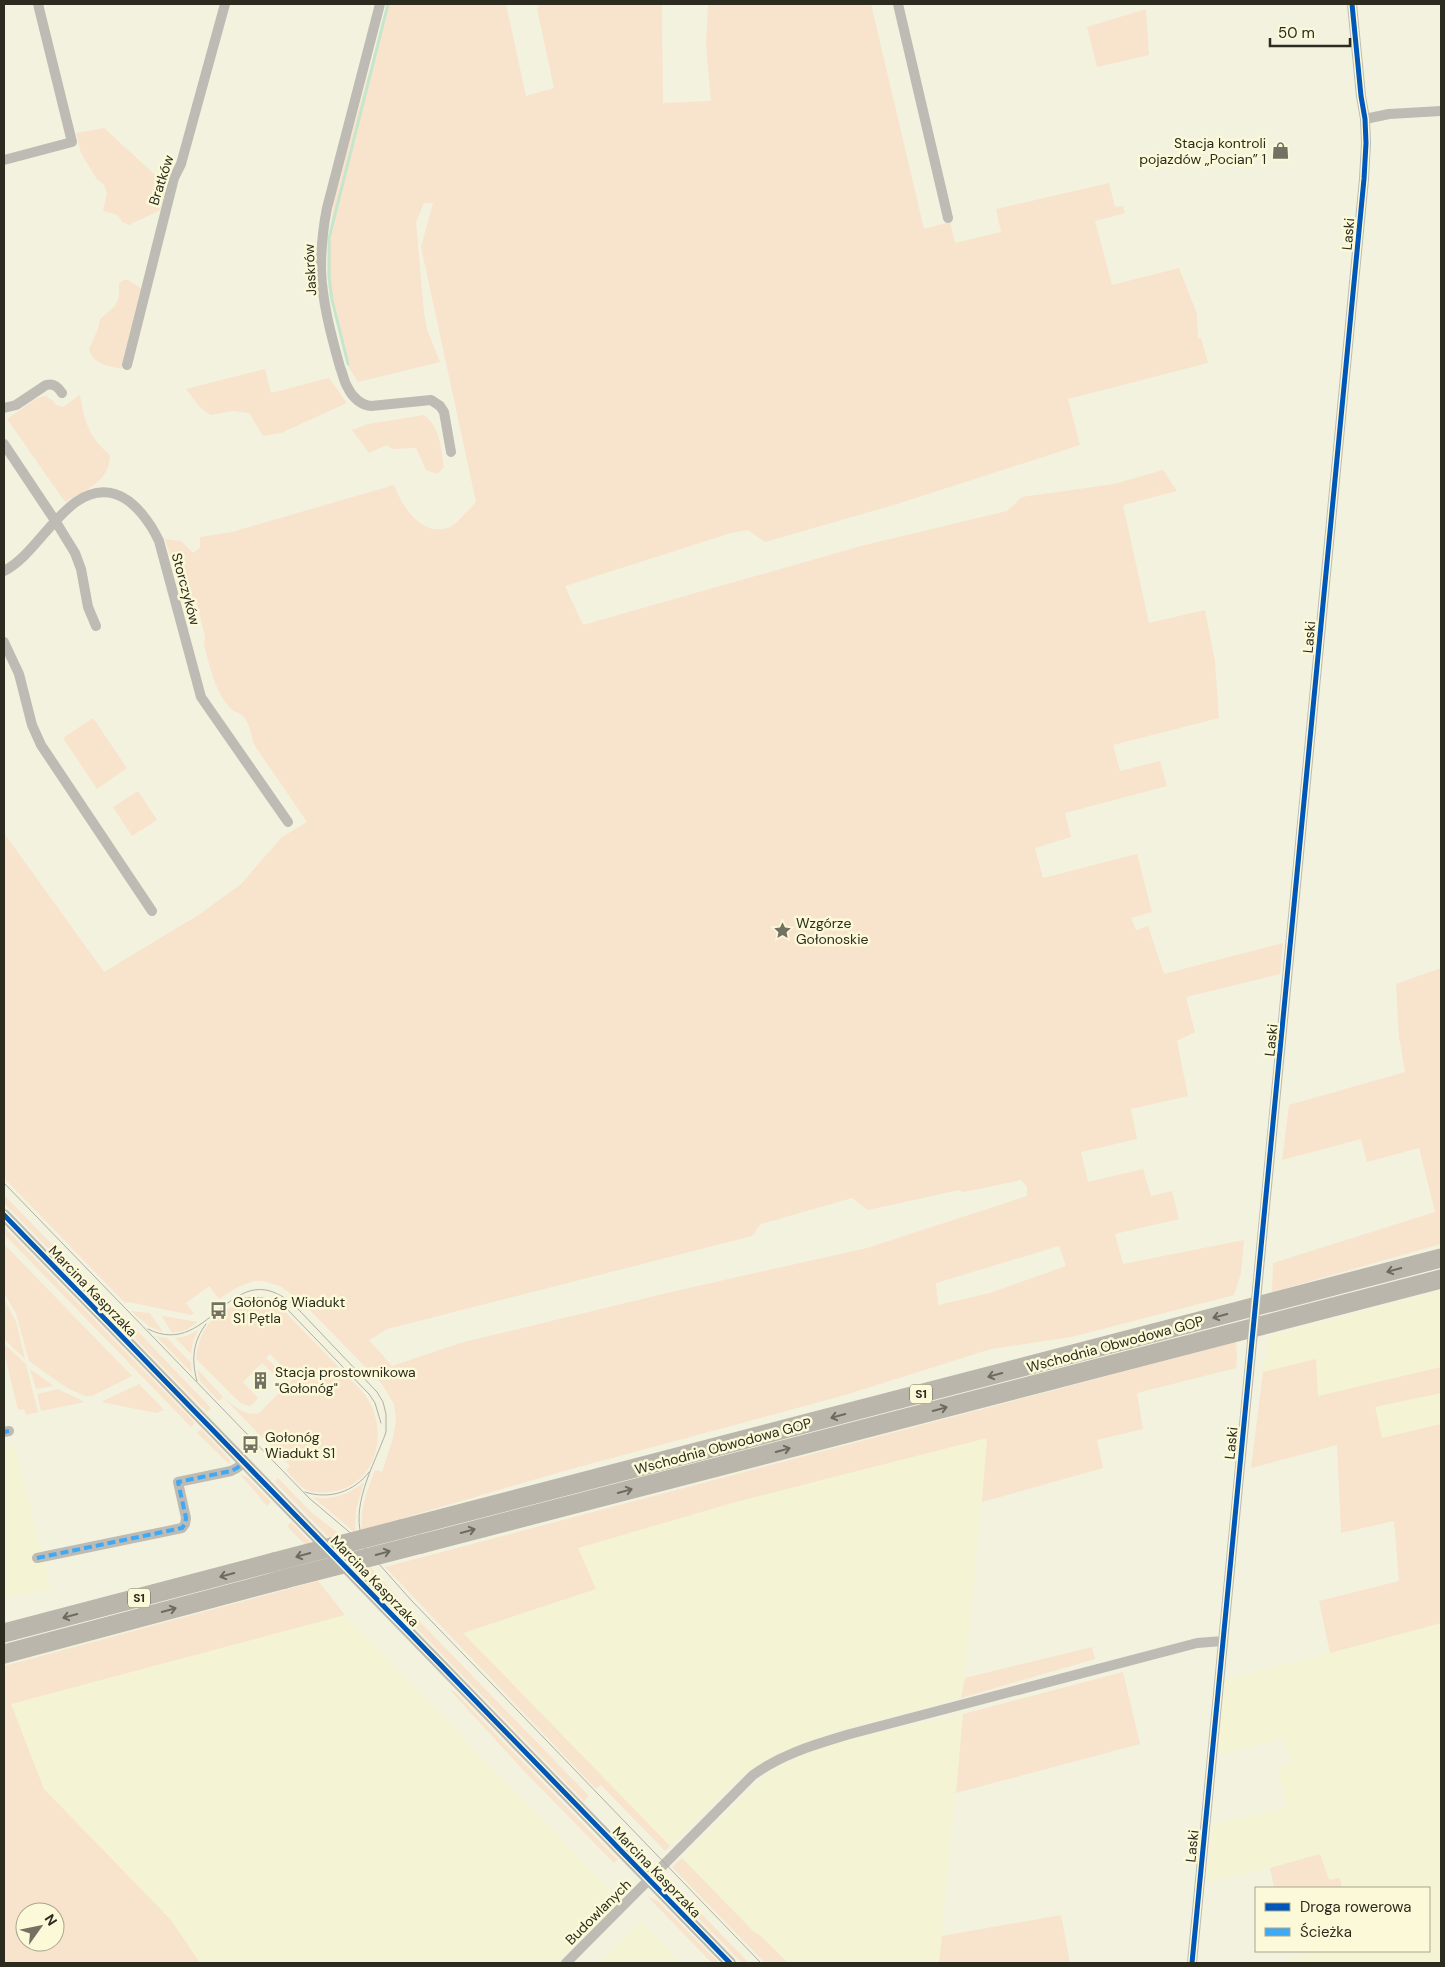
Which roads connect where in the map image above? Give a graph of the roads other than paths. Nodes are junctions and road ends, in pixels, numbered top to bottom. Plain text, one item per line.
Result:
1 (38, 4) edge
2 (225, 4) edge
3 (380, 4) edge
4 (898, 4) edge
5 (1352, 4) edge
6 (1441, 111) edge
7 (1365, 118) junction
8 (4, 160) edge
9 (948, 218) dead end
10 (126, 365) dead end
11 (62, 393) dead end
12 (4, 408) edge
13 (4, 444) edge
14 (451, 452) dead end
15 (56, 522) junction
16 (4, 571) edge
17 (96, 626) dead end
18 (4, 642) edge
19 (288, 822) dead end
20 (152, 911) dead end
21 (4, 1215) edge
22 (1441, 1258) edge
23 (1441, 1279) edge
24 (244, 1462) junction
25 (37, 1558) dead end
26 (4, 1633) edge
27 (1223, 1641) junction
28 (4, 1654) edge
29 (649, 1880) junction
30 (566, 1963) edge
31 (730, 1963) edge
32 (1192, 1963) edge

1 - 8 street
2 - 10 street, Bratków
3 - 14 street, Jaskrów
4 - 9 street
5 - 7 street, Laski
6 - 7 street
7 - 27 street, Laski, bridge
11 - 12 street
13 - 15 street
15 - 16 street, Storczyków
15 - 17 street
15 - 19 street, Storczyków
18 - 20 street
21 - 24 street, Marcina Kasprzaka
22 -> 26 highway, Wschodnia Obwodowa GOP / S1, bridge
28 -> 23 highway, Wschodnia Obwodowa GOP / S1, bridge
24 - 25 street
24 - 29 street, Marcina Kasprzaka
27 - 29 street, Budowlanych
27 - 32 street, Laski
29 - 30 street, Budowlanych
29 - 31 street, Marcina Kasprzaka

